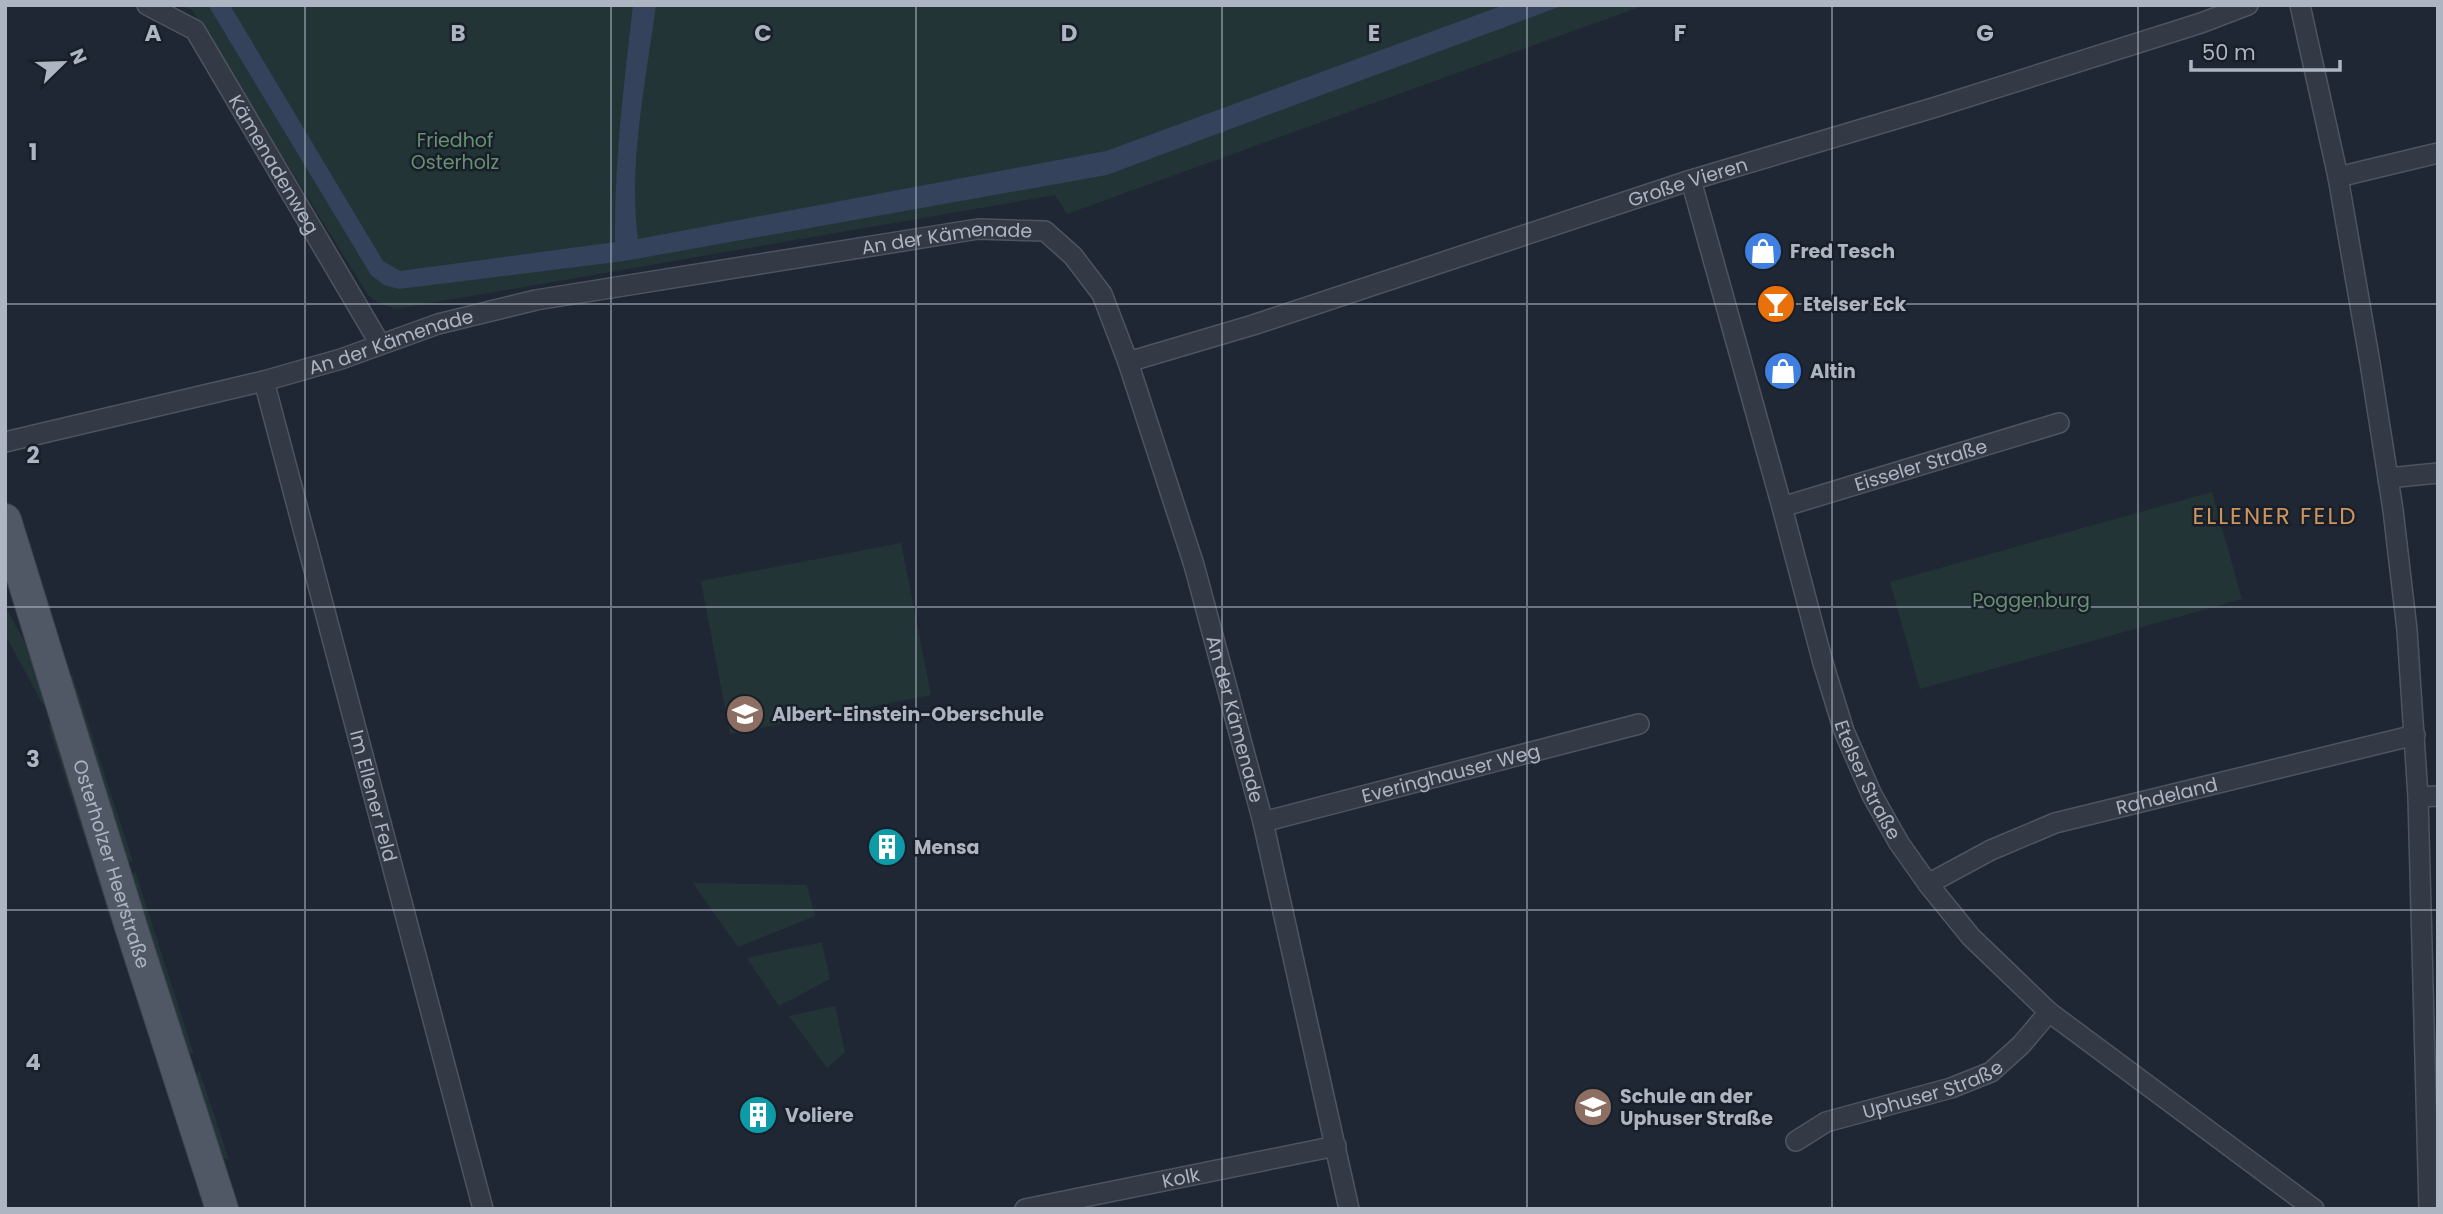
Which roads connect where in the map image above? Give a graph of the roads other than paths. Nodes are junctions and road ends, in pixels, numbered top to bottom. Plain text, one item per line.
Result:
1 (147, 5) edge
2 (2248, 5) edge
3 (2300, 5) edge
4 (2438, 153) edge
5 (2338, 177) junction
6 (1691, 180) junction
7 (380, 344) junction
8 (1128, 362) junction
9 (264, 381) junction
10 (2059, 423) dead end
11 (5, 442) edge
12 (2438, 473) edge
13 (2388, 478) junction
14 (1782, 507) junction
15 (5, 520) edge
16 (1639, 724) dead end
17 (2415, 735) junction
18 (2428, 797) edge
19 (1263, 822) junction
20 (1928, 884) junction
21 (2049, 1012) junction
22 (1796, 1141) dead end
23 (1336, 1146) junction
24 (222, 1209) edge
25 (483, 1209) edge
26 (1025, 1209) edge
27 (1349, 1209) edge
28 (2314, 1209) edge
29 (2429, 1209) edge

1 - 7 street, Kämenadenweg
2 - 6 street, Große Vieren
3 - 5 street
4 - 5 street
5 - 13 street
6 - 8 street, Große Vieren
6 - 14 street, Etelser Straße
7 - 8 street, An der Kämenade
7 - 9 street, An der Kämenade
8 - 19 street, An der Kämenade
9 - 11 street, An der Kämenade
9 - 25 street, Im Ellener Feld
10 - 14 street, Eisseler Straße
12 - 13 street
13 - 17 street
14 - 20 street, Etelser Straße
15 - 24 main road, Osterholzer Heerstraße
16 - 19 street, Everinghauser Weg
17 - 18 street
17 - 20 street, Rahdeland
18 - 29 street
19 - 23 street, An der Kämenade
20 - 21 street, Etelser Straße
21 - 22 street, Uphuser Straße
21 - 28 street, Etelser Straße
23 - 26 street, Kolk
23 - 27 street, An der Kämenade

